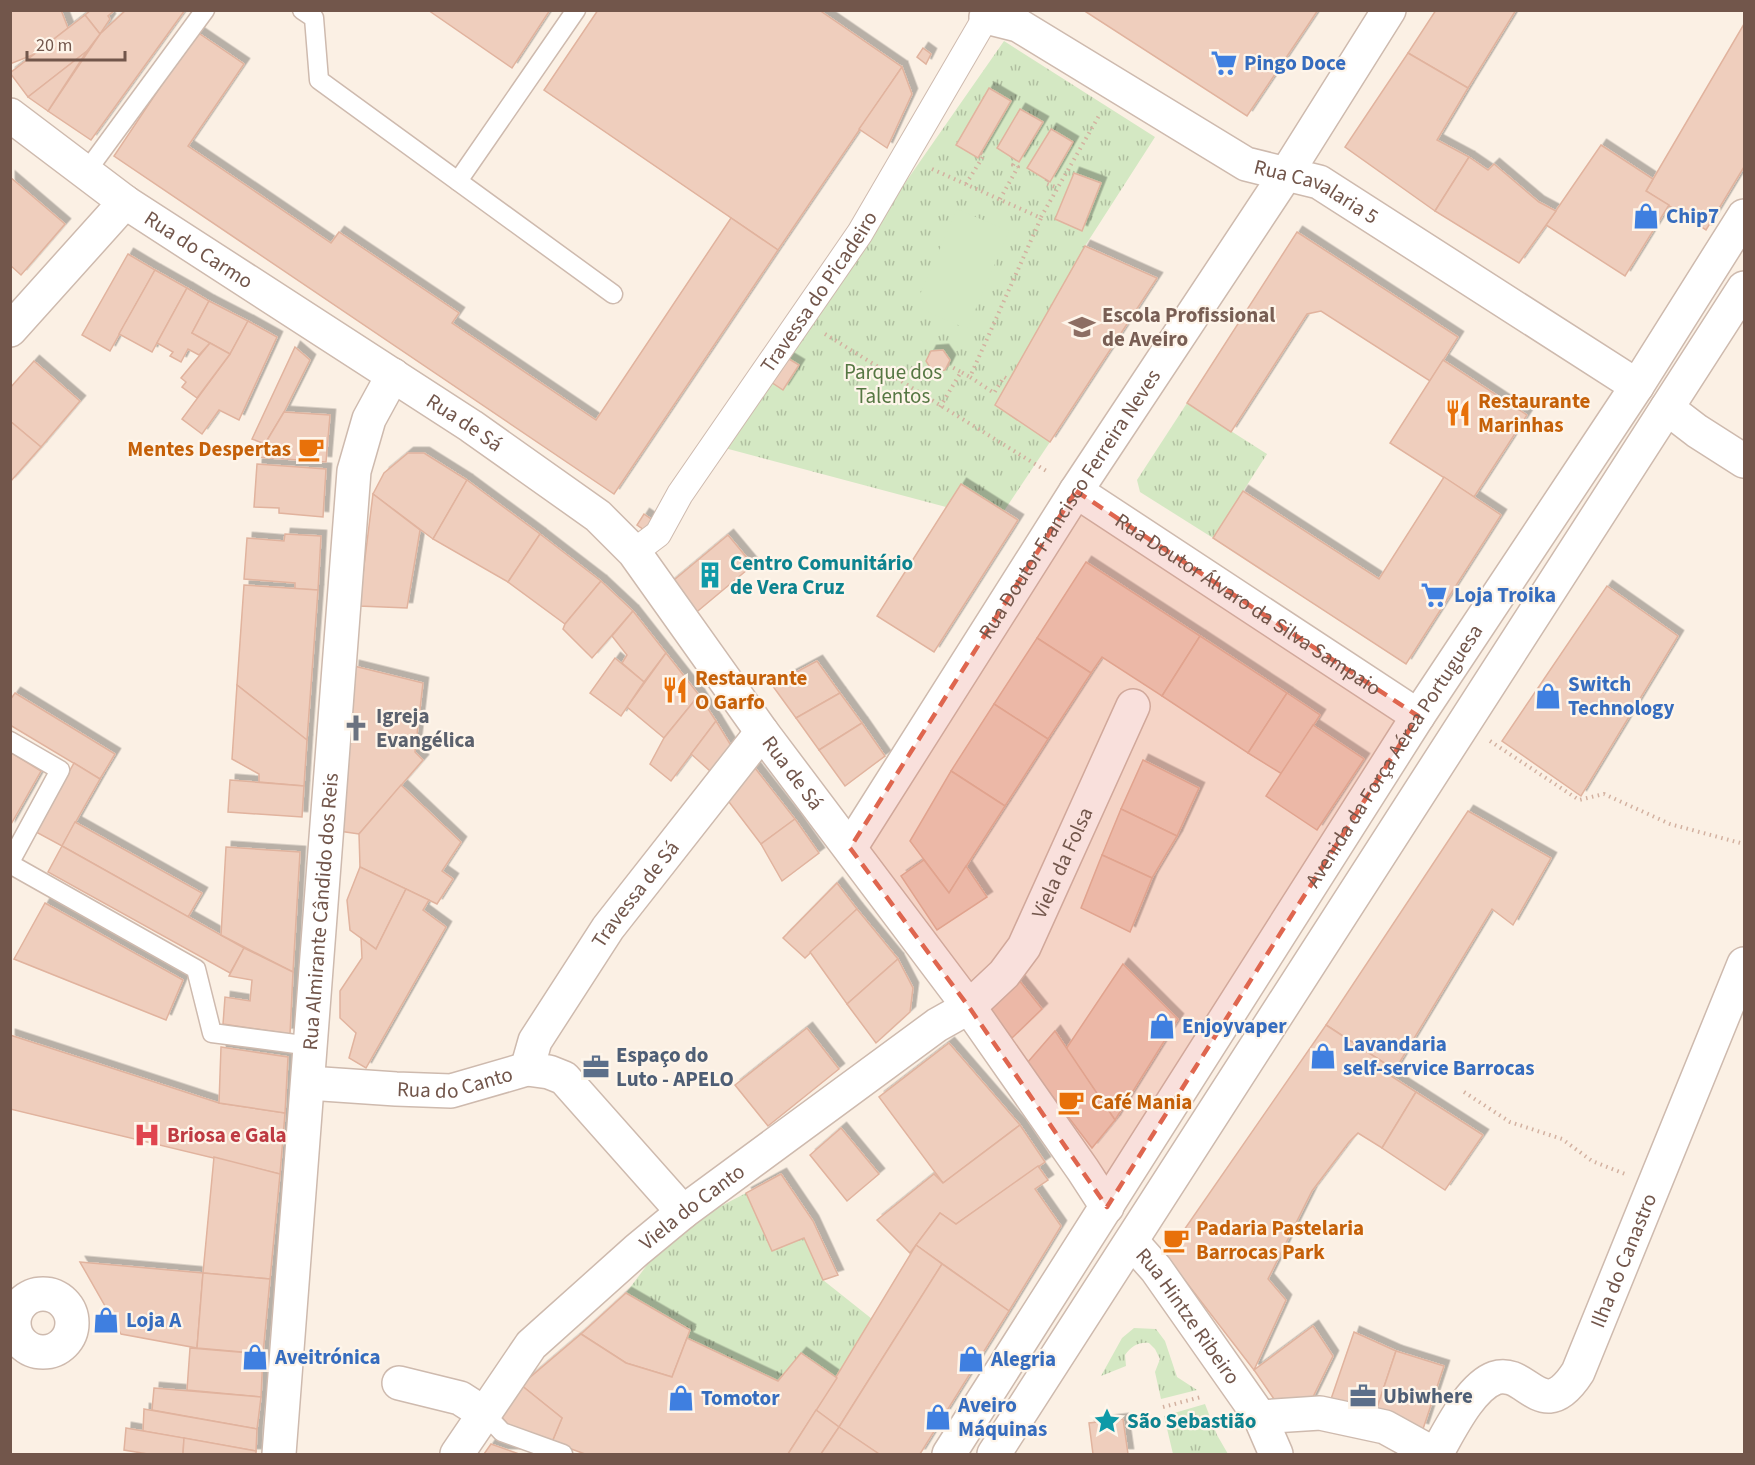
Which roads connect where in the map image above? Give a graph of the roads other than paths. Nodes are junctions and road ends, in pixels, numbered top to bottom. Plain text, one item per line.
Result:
1 (205, 10) edge
2 (302, 10) edge
3 (576, 10) edge
4 (1389, 10) edge
5 (986, 17) joint
6 (10, 115) edge
7 (86, 172) junction
8 (1287, 174) junction
9 (458, 181) junction
10 (125, 201) junction
11 (1744, 216) edge
12 (1744, 288) edge
13 (613, 294) dead end
14 (10, 330) edge
15 (393, 375) junction
16 (1637, 386) junction
17 (1667, 408) junction
18 (1744, 461) edge
19 (1076, 491) junction
20 (634, 552) junction
21 (1133, 706) dead end
22 (1418, 716) junction
23 (762, 732) junction
24 (10, 741) edge
25 (1362, 804) junction
26 (1396, 830) junction
27 (850, 848) junction
28 (10, 863) edge
29 (1320, 871) junction
30 (1352, 899) junction
31 (1744, 964) edge
32 (969, 1006) junction
33 (311, 1047) junction
34 (527, 1069) junction
35 (308, 1083) junction
36 (1107, 1207) junction
37 (683, 1212) junction
38 (1132, 1242) junction
39 (399, 1383) dead end
40 (485, 1414) junction
41 (1260, 1417) junction
42 (279, 1455) edge
43 (457, 1455) edge
44 (563, 1455) edge
45 (949, 1455) edge
46 (994, 1455) edge
47 (1276, 1455) edge
48 (1435, 1455) edge

1 - 7 lane
2 - 9 lane
3 - 9 lane
4 - 8 street, Rua Doutor Francisco Ferreira Neves
5 - 8 street, Rua Cavalaria 5
5 - 20 street, Travessa do Picadeiro
6 - 7 street, Rua do Carmo
7 - 10 street, Rua do Carmo
8 - 16 street, Rua Cavalaria 5
8 - 19 street, Rua Doutor Francisco Ferreira Neves
9 - 13 lane
10 - 14 street
10 - 15 street, Rua do Carmo
11 - 16 street, Avenida da Força Aérea Portuguesa
12 - 17 street, Avenida da Força Aérea Portuguesa
15 - 20 street, Rua de Sá
15 - 33 street, Rua Almirante Cândido dos Reis
16 - 22 street, Avenida da Força Aérea Portuguesa
17 - 18 street
17 - 26 street, Avenida da Força Aérea Portuguesa
19 - 22 street, Rua Doutor Álvaro da Silva Sampaio
19 - 27 street, Rua Doutor Francisco Ferreira Neves
20 - 23 street, Rua de Sá
21 - 32 street, Viela da Folsa
22 - 25 street, Avenida da Força Aérea Portuguesa
23 - 27 street, Rua de Sá
23 - 34 street, Travessa de Sá
24 - 28 lane
25 - 26 street
25 - 29 street, Avenida da Força Aérea Portuguesa
26 - 30 street, Avenida da Força Aérea Portuguesa
27 - 32 street, Rua de Sá
28 - 33 lane
29 - 30 street
29 - 36 street, Avenida da Força Aérea Portuguesa
30 - 38 street, Avenida da Força Aérea Portuguesa
31 - 48 street, Ilha do Canastro
32 - 36 street, Rua de Sá
32 - 37 street, Viela do Canto
33 - 35 street, Rua Almirante Cândido dos Reis
34 - 35 street, Rua do Canto
34 - 37 street, Rua do Canto
35 - 42 street, Rua Almirante Cândido dos Reis
36 - 38 street, Rua Hintze Ribeiro
36 - 45 street, Avenida da Força Aérea Portuguesa
37 - 40 street, Viela do Canto
38 - 41 street, Rua Hintze Ribeiro
38 - 46 street, Avenida da Força Aérea Portuguesa
39 - 40 street
40 - 43 street, Viela do Canto
40 - 44 lane
41 - 47 street, Rua Hintze Ribeiro
41 - 48 street

